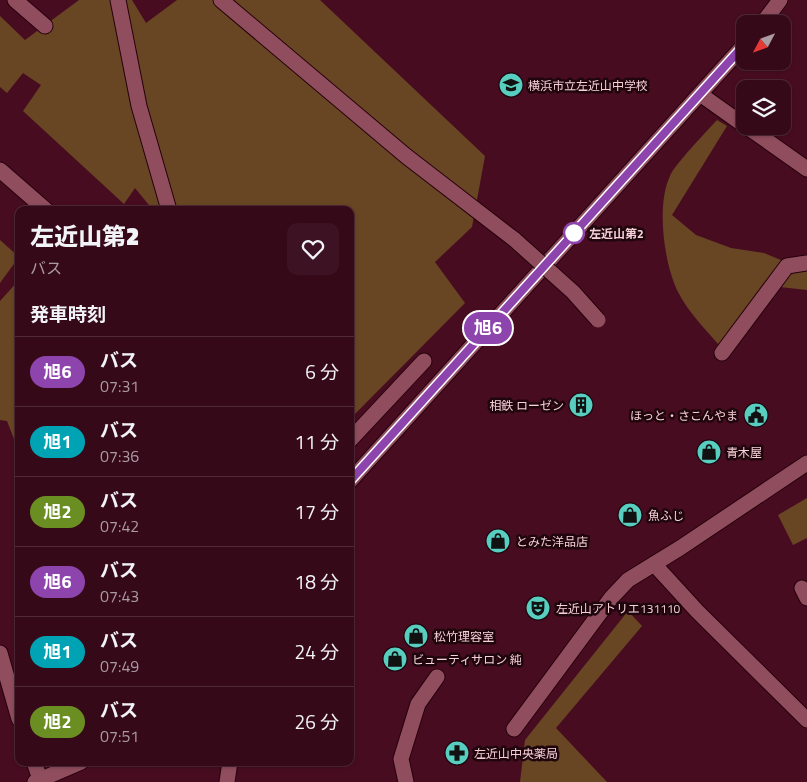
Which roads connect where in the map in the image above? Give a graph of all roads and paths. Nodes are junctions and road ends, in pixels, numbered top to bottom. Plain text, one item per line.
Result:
1 (15, 0) edge
2 (118, 0) edge
3 (221, 0) edge
4 (780, 0) edge
5 (769, 15) edge
6 (45, 26) dead end
7 (736, 54) edge
8 (700, 94) junction
9 (736, 120) edge
10 (758, 135) edge
11 (807, 169) edge
12 (0, 170) edge
13 (41, 206) edge
14 (168, 206) edge
15 (807, 263) edge
16 (598, 320) dead end
17 (722, 353) dead end
18 (424, 361) dead end
19 (354, 436) edge
20 (807, 463) edge
21 (354, 477) edge
22 (654, 564) junction
23 (0, 653) edge
24 (437, 677) dead end
25 (15, 705) edge
26 (807, 720) edge
27 (514, 729) dead end
28 (35, 766) edge
29 (72, 766) edge
30 (230, 766) edge
31 (38, 781) edge
32 (228, 782) edge
33 (406, 782) edge

1 - 6 street
2 - 14 street
3 - 16 street, bridge
4 - 5 street
7 - 8 street
8 - 9 street
8 - 21 street
10 - 11 street
12 - 13 street
15 - 17 street
18 - 19 street
20 - 22 street
22 - 26 street
22 - 27 street
23 - 25 street
24 - 33 street
28 - 31 street
29 - 31 street
30 - 32 street

